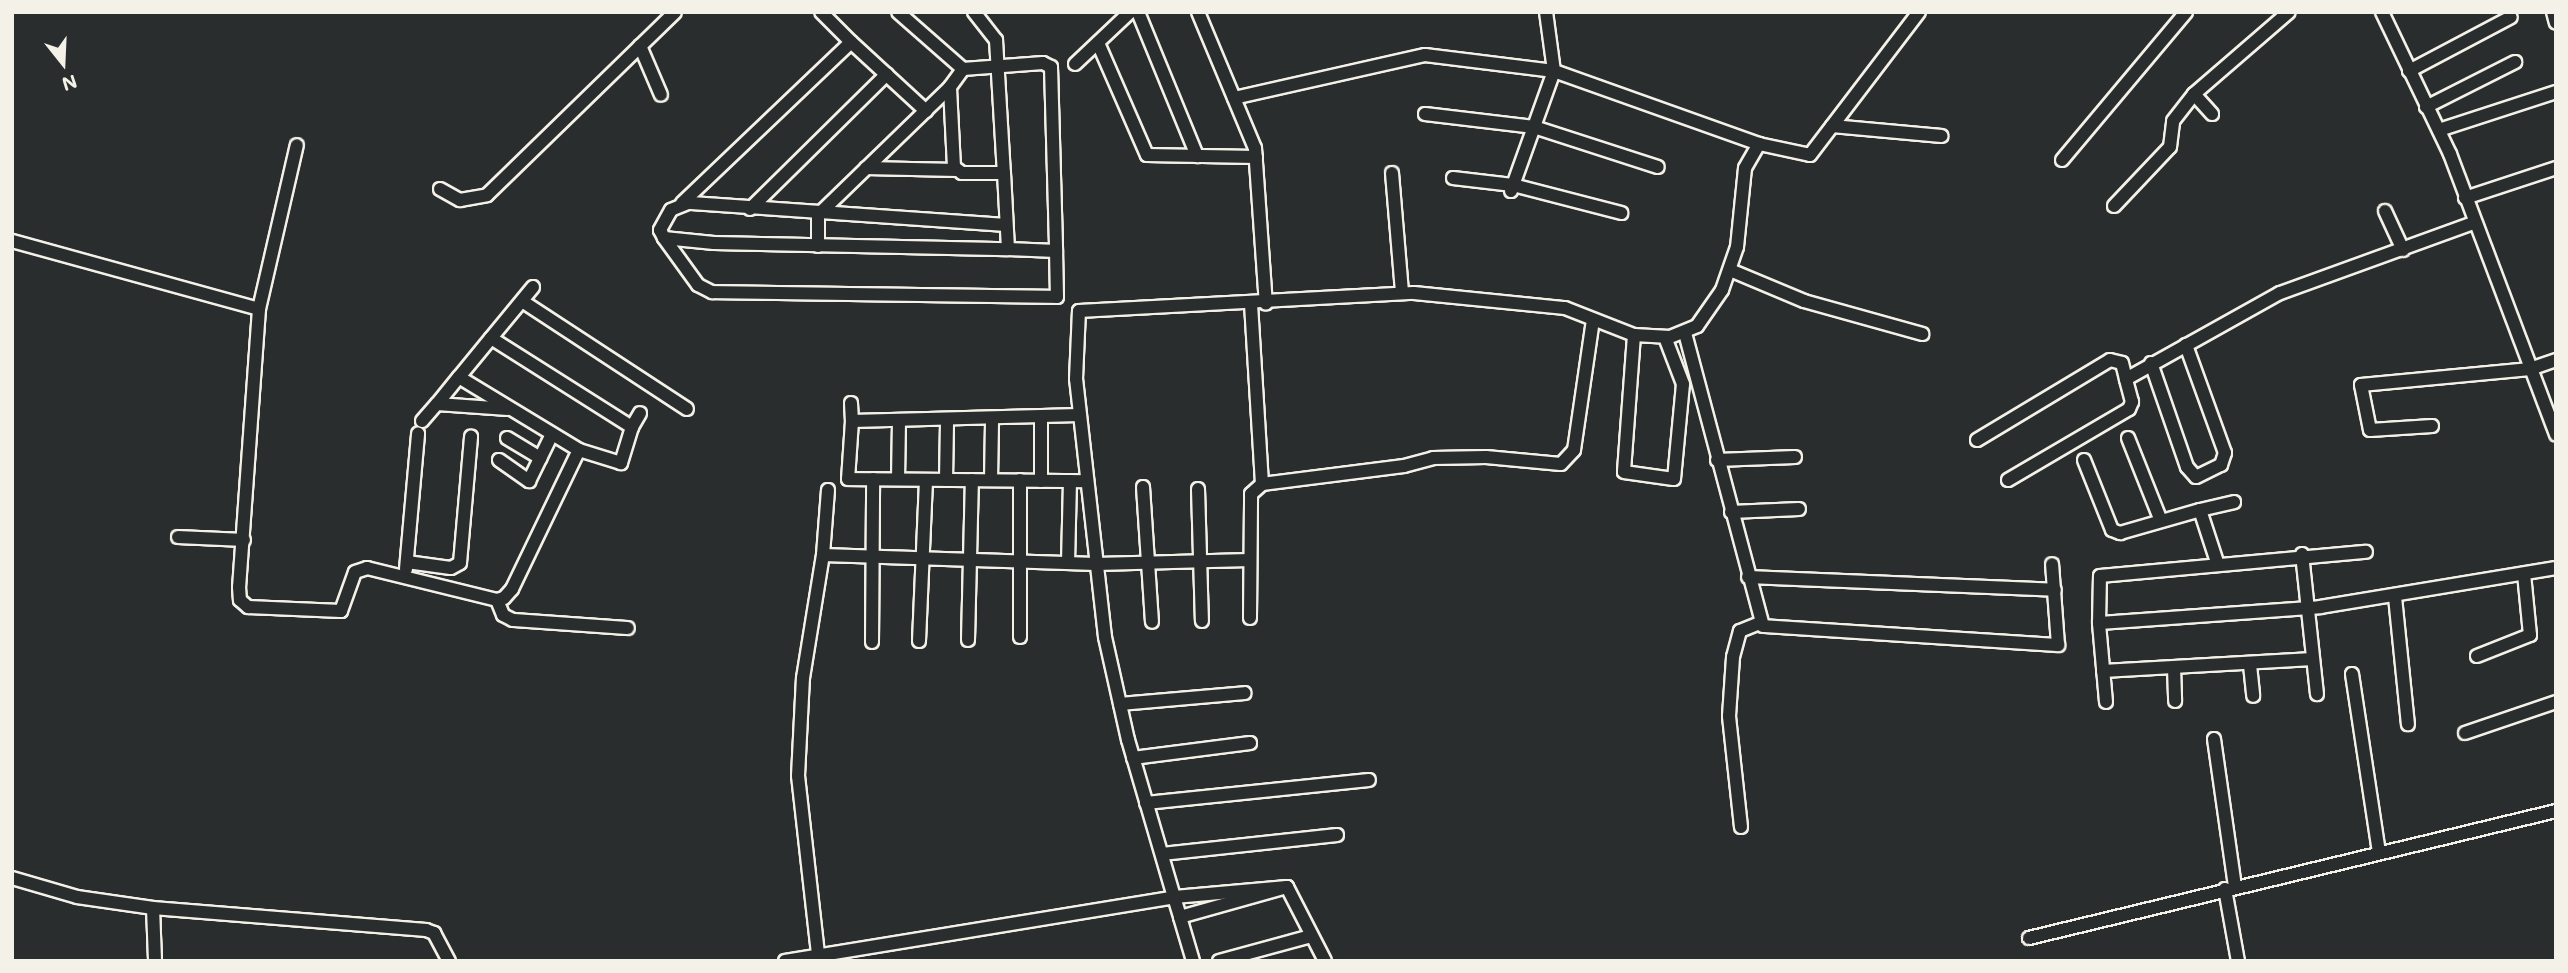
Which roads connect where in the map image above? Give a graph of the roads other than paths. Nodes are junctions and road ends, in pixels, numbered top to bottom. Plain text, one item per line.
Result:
1 (675, 12) edge
2 (821, 12) edge
3 (898, 12) edge
4 (974, 12) edge
5 (1130, 12) edge
6 (1138, 12) edge
7 (1198, 12) edge
8 (1546, 12) edge
9 (1919, 12) edge
10 (2186, 12) edge
11 (2289, 12) edge
12 (2382, 12) edge
13 (2553, 12) edge
14 (2511, 17) dead end
15 (2556, 23) edge
16 (851, 42) junction
17 (1098, 43) junction
18 (640, 46) junction
19 (2515, 62) dead end
20 (1075, 64) dead end
21 (996, 67) junction
22 (963, 68) junction
23 (1554, 71) junction
24 (2409, 71) junction
25 (887, 74) junction
26 (950, 87) junction
27 (2556, 92) edge
28 (661, 94) dead end
29 (2194, 94) junction
30 (1234, 98) junction
31 (2427, 107) junction
32 (926, 111) junction
33 (1425, 114) dead end
34 (2212, 114) dead end
35 (1832, 126) junction
36 (1534, 127) junction
37 (2439, 130) junction
38 (1942, 136) dead end
39 (1759, 144) junction
40 (297, 145) dead end
41 (1197, 156) junction
42 (1256, 157) junction
43 (2062, 160) dead end
44 (1658, 167) dead end
45 (866, 168) junction
46 (2556, 168) edge
47 (957, 170) junction
48 (1004, 173) junction
49 (1392, 173) dead end
50 (1453, 178) dead end
51 (1512, 188) junction
52 (440, 190) dead end
53 (2465, 198) junction
54 (681, 203) junction
55 (2114, 206) dead end
56 (750, 209) junction
57 (2385, 211) dead end
58 (1621, 213) dead end
59 (818, 215) junction
60 (2473, 223) junction
61 (1006, 225) junction
62 (664, 238) junction
63 (12, 241) edge
64 (818, 246) junction
65 (1008, 249) junction
66 (2403, 250) junction
67 (1056, 251) junction
68 (1730, 270) junction
69 (533, 287) dead end
70 (1402, 293) junction
71 (522, 301) junction
72 (1251, 304) junction
73 (1266, 304) junction
74 (259, 309) junction
75 (1593, 320) junction
76 (1685, 333) junction
77 (1922, 334) dead end
78 (1634, 335) junction
79 (1665, 337) junction
80 (491, 338) junction
81 (2186, 345) junction
82 (2556, 360) edge
83 (2151, 362) junction
84 (2530, 369) junction
85 (459, 377) junction
86 (2126, 379) junction
87 (851, 403) dead end
88 (437, 404) junction
89 (512, 409) junction
90 (687, 409) dead end
91 (640, 413) dead end
92 (1079, 415) junction
93 (1041, 417) junction
94 (947, 420) junction
95 (992, 420) junction
96 (852, 421) junction
97 (898, 422) junction
98 (2432, 426) dead end
99 (632, 427) junction
100 (552, 434) junction
101 (2556, 435) edge
102 (471, 436) dead end
103 (507, 438) dead end
104 (2128, 438) dead end
105 (1977, 440) dead end
106 (579, 450) junction
107 (1795, 457) dead end
108 (540, 458) junction
109 (499, 460) dead end
110 (1717, 460) junction
111 (2084, 460) dead end
112 (873, 479) junction
113 (898, 479) junction
114 (926, 480) junction
115 (946, 480) junction
116 (972, 480) junction
117 (991, 480) junction
118 (1020, 480) junction
119 (2008, 480) dead end
120 (1041, 481) junction
121 (1070, 481) junction
122 (1086, 481) junction
123 (1262, 484) junction
124 (1143, 487) dead end
125 (1198, 489) dead end
126 (828, 490) dead end
127 (2234, 502) dead end
128 (1799, 509) dead end
129 (2200, 510) junction
130 (1731, 512) junction
131 (2161, 522) junction
132 (178, 537) dead end
133 (244, 540) junction
134 (2366, 552) dead end
135 (2302, 554) junction
136 (823, 555) junction
137 (874, 556) junction
138 (922, 559) junction
139 (1199, 559) junction
140 (1146, 560) junction
141 (1250, 560) junction
142 (407, 562) junction
143 (969, 562) junction
144 (2217, 562) junction
145 (1021, 563) junction
146 (1068, 563) junction
147 (1096, 564) junction
148 (2052, 564) dead end
149 (2556, 568) edge
150 (2524, 574) junction
151 (1748, 577) junction
152 (405, 578) junction
153 (2055, 590) junction
154 (2395, 597) junction
155 (497, 600) junction
156 (2309, 608) junction
157 (1250, 618) dead end
158 (1202, 621) dead end
159 (1152, 622) dead end
160 (1759, 622) junction
161 (2099, 623) junction
162 (628, 628) dead end
163 (1020, 637) dead end
164 (968, 640) dead end
165 (919, 641) dead end
166 (872, 642) dead end
167 (2477, 656) dead end
168 (2313, 659) junction
169 (2250, 665) junction
170 (2174, 668) junction
171 (2103, 671) junction
172 (2352, 674) dead end
173 (1245, 693) dead end
174 (2317, 694) dead end
175 (2253, 696) dead end
176 (2175, 701) dead end
177 (2106, 702) dead end
178 (2556, 702) edge
179 (1120, 704) junction
180 (2409, 724) dead end
181 (2465, 733) dead end
182 (2214, 739) dead end
183 (1250, 744) dead end
184 (1133, 758) junction
185 (1369, 780) dead end
186 (1146, 803) junction
187 (2556, 811) edge
188 (1741, 827) dead end
189 (1337, 835) dead end
190 (2379, 852) junction
191 (1162, 854) junction
192 (12, 878) edge
193 (1287, 887) junction
194 (2230, 887) junction
195 (1174, 897) junction
196 (153, 908) junction
197 (1180, 917) junction
198 (1311, 936) junction
199 (2029, 938) dead end
200 (818, 954) junction
201 (155, 961) edge
202 (449, 961) edge
203 (785, 961) edge
204 (1193, 961) edge
205 (1219, 961) edge
206 (1325, 961) edge
207 (2238, 961) edge

1 - 18 street
2 - 16 street
3 - 22 street
4 - 21 street
5 - 17 street
6 - 41 street
7 - 30 street
8 - 23 street
9 - 35 street
10 - 43 street
11 - 29 street
12 - 24 street
13 - 15 street
14 - 24 street
16 - 25 street
16 - 54 street
17 - 20 street
17 - 41 street
18 - 28 street
18 - 52 street
19 - 31 street
21 - 22 street
21 - 48 street
21 - 67 street
22 - 26 street
23 - 30 street
23 - 36 street
23 - 39 street
24 - 31 street
25 - 32 street
25 - 56 street
26 - 32 street
26 - 47 street
27 - 37 street
29 - 34 street
29 - 55 street
30 - 42 street
31 - 37 street
32 - 45 street
33 - 36 street
35 - 38 street
35 - 39 street
36 - 44 street
36 - 51 street
37 - 53 street
39 - 68 street
40 - 74 street
41 - 42 street
42 - 73 street
45 - 47 street
45 - 59 street
46 - 53 street
47 - 48 street
48 - 61 street
49 - 70 street
50 - 51 street
51 - 58 street
53 - 60 street
54 - 56 street
54 - 62 street
56 - 59 street
57 - 66 street
59 - 61 street
59 - 64 street
60 - 66 street
60 - 84 street
61 - 65 street
62 - 64 street
62 - 67 street
63 - 74 street
64 - 65 street
65 - 67 street
66 - 81 street
68 - 76 street
68 - 77 street
69 - 71 street
70 - 73 street
70 - 75 street
71 - 80 street
71 - 90 street
72 - 73 street
72 - 92 street
72 - 123 street
74 - 133 street
75 - 78 street
75 - 123 street
76 - 79 street
76 - 110 street
78 - 79 street
78 - 79 street
80 - 85 street
80 - 99 street
81 - 83 street
81 - 83 street
82 - 84 street
83 - 86 street
84 - 98 street
84 - 101 street
85 - 88 street
85 - 89 street
86 - 105 street
86 - 119 street
87 - 96 street
88 - 89 street
88 - 142 street
89 - 100 street
91 - 99 street
92 - 93 street
92 - 122 street
93 - 95 street
93 - 120 street
94 - 95 street
94 - 97 street
94 - 115 street
95 - 117 street
96 - 97 street
96 - 112 street
97 - 113 street
99 - 106 street
100 - 106 street
100 - 108 street
102 - 142 street
103 - 108 street
104 - 131 street
106 - 155 street
107 - 110 street
108 - 109 street
110 - 130 street
111 - 131 street
112 - 113 street
112 - 137 street
113 - 114 street
114 - 115 street
114 - 138 street
115 - 116 street
116 - 117 street
116 - 143 street
117 - 118 street
118 - 120 street
118 - 145 street
120 - 121 street
121 - 122 street
121 - 146 street
122 - 147 street
123 - 141 street
124 - 140 street
125 - 139 street
126 - 136 street
127 - 129 street
128 - 130 street
129 - 131 street
129 - 144 street
130 - 151 street
132 - 133 street
133 - 152 street
134 - 135 street
135 - 144 street
135 - 156 street
136 - 137 street
136 - 200 street
137 - 138 street
137 - 166 street
138 - 143 street
138 - 165 street
139 - 140 street
139 - 141 street
139 - 158 street
140 - 147 street
140 - 159 street
141 - 157 street
142 - 152 street
143 - 145 street
143 - 164 street
144 - 161 street
145 - 146 street
145 - 163 street
146 - 147 street
147 - 179 street
148 - 153 street
149 - 150 street
150 - 154 street
150 - 167 street
151 - 153 street
151 - 160 street
152 - 155 street
153 - 160 street
154 - 156 street
154 - 180 street
155 - 162 street
156 - 161 street
156 - 168 street
160 - 188 street
161 - 171 street
168 - 169 street
168 - 174 street
169 - 170 street
169 - 175 street
170 - 171 street
170 - 176 street
171 - 177 street
172 - 190 street
173 - 179 street
178 - 181 street
179 - 184 street
182 - 194 street
183 - 184 street
184 - 186 street
185 - 186 street
186 - 191 street
187 - 190 street
189 - 191 street
190 - 194 street
191 - 195 street
192 - 196 street
193 - 195 street
193 - 197 street
193 - 198 street
194 - 199 street
194 - 207 street
195 - 197 street
195 - 200 street
196 - 201 street
196 - 202 street
197 - 204 street
198 - 205 street
198 - 206 street
200 - 203 street

